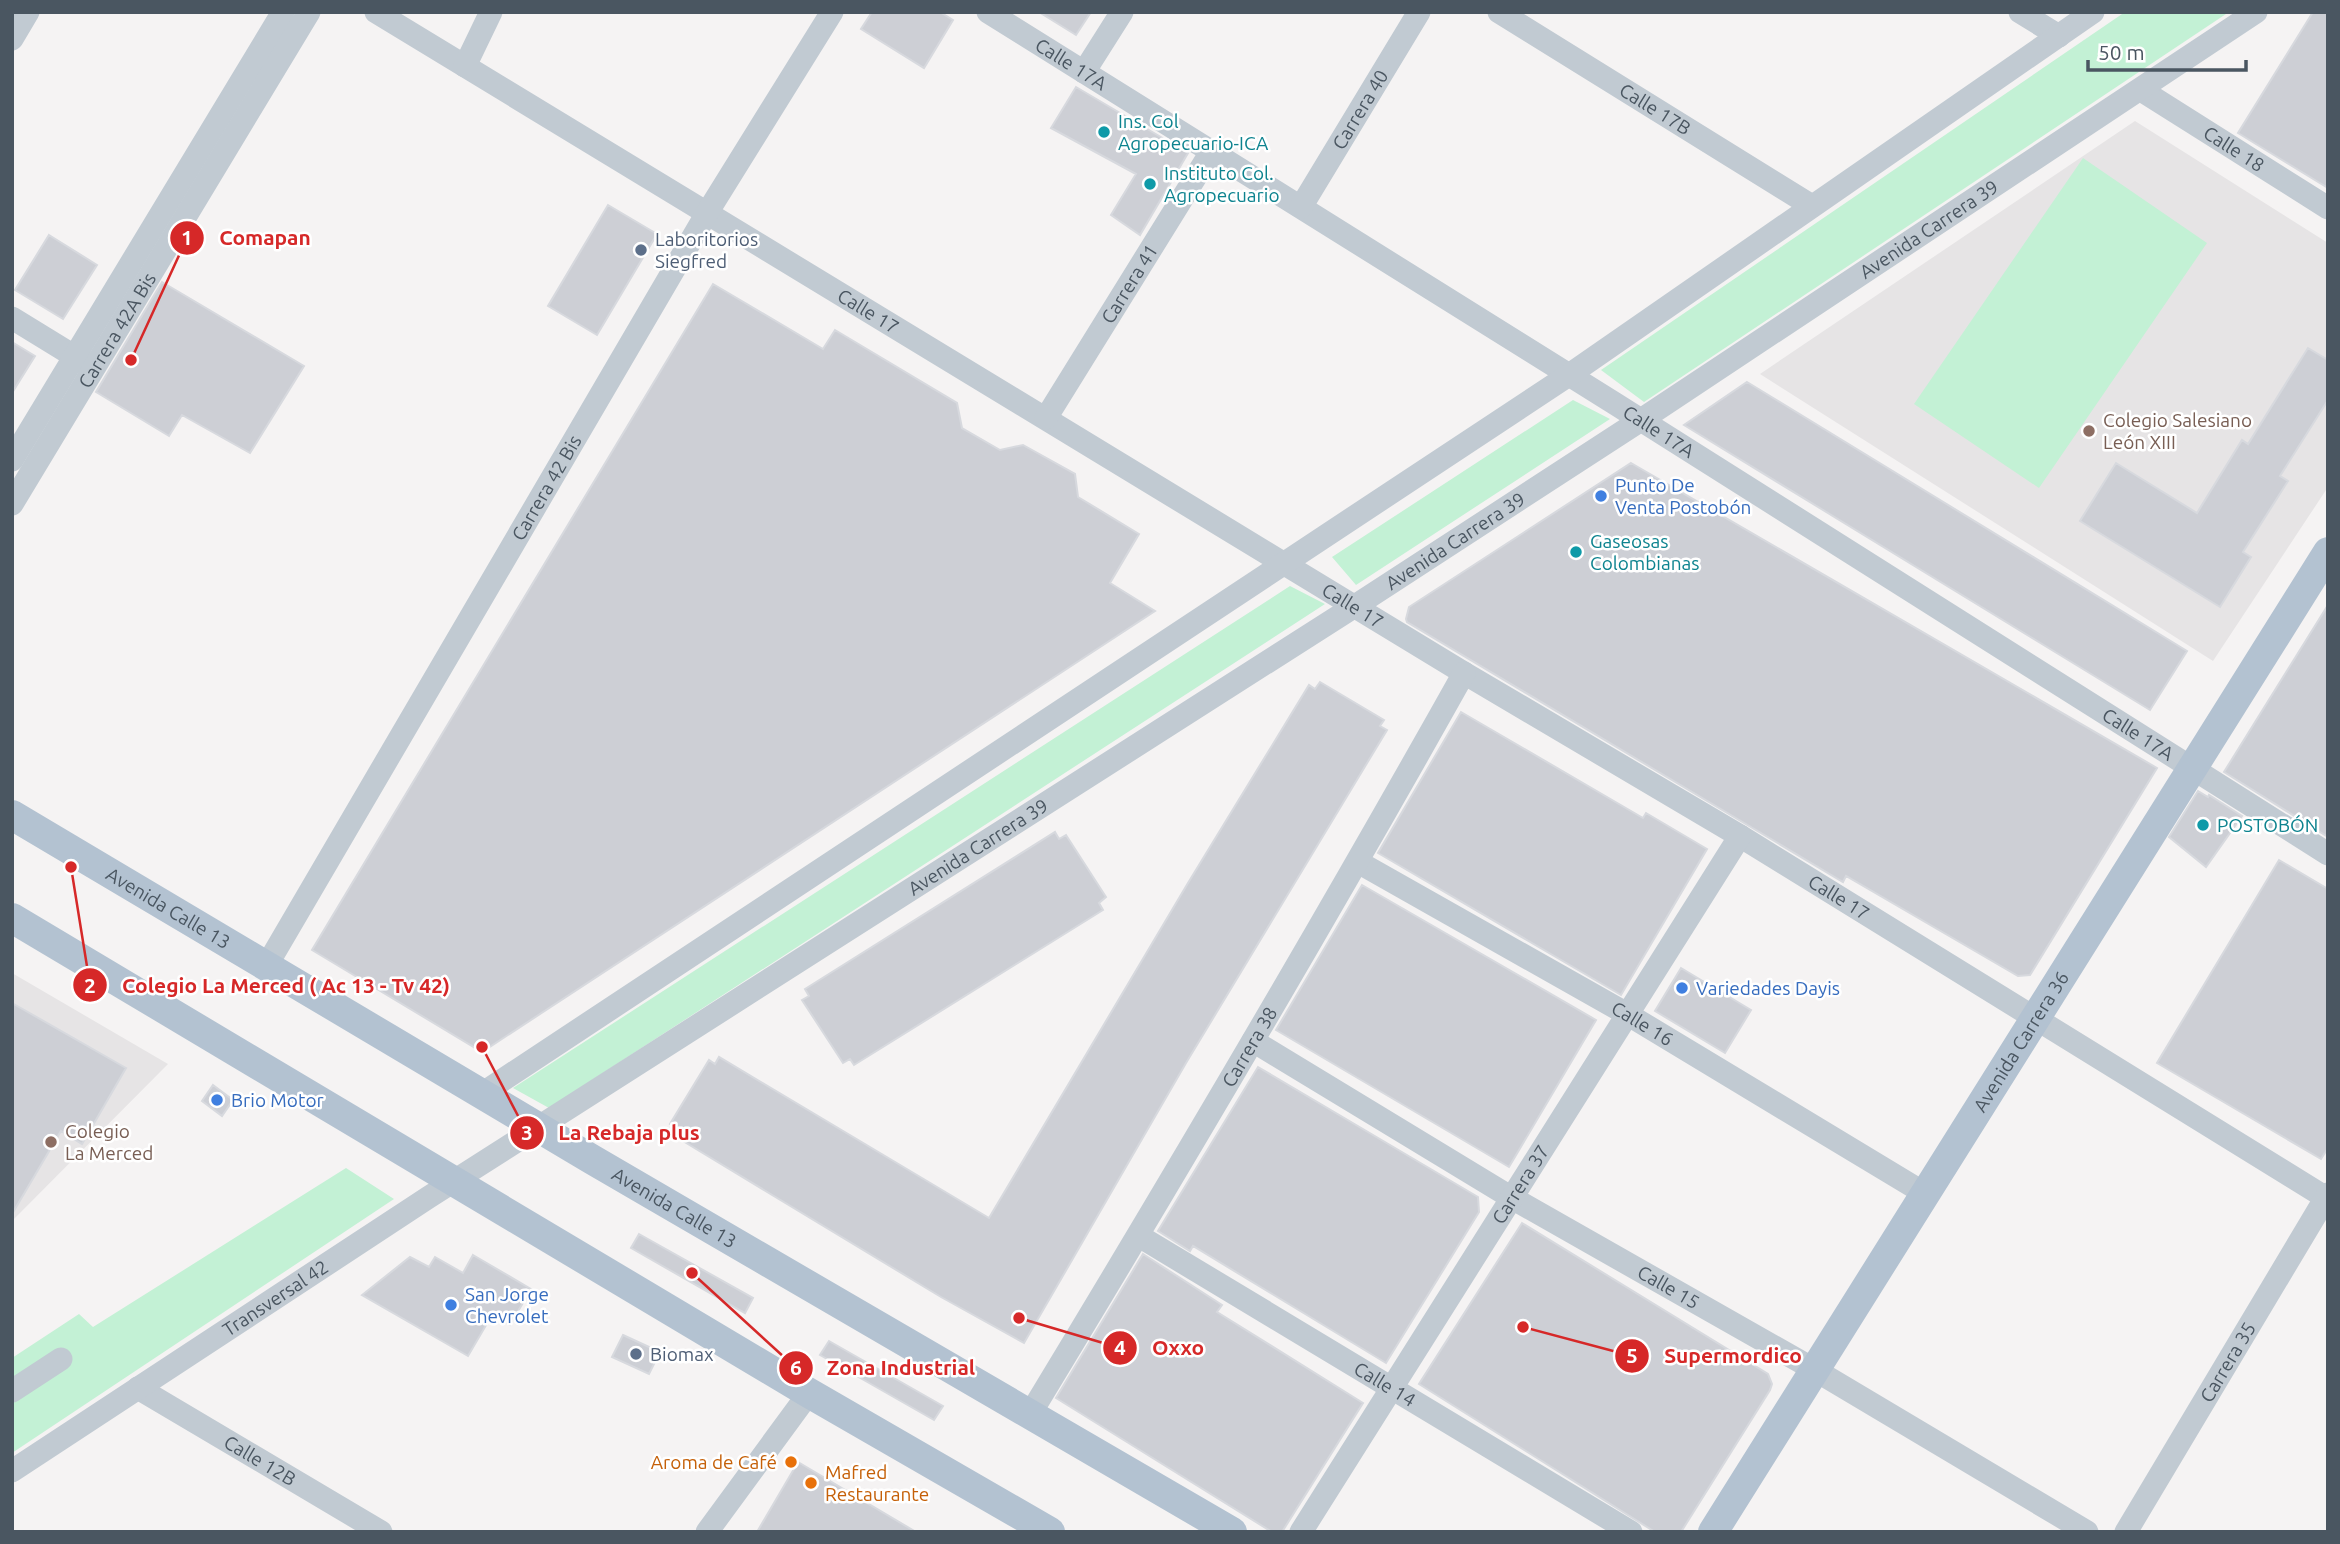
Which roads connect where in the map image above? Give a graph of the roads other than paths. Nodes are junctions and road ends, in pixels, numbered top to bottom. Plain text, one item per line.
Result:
1 (28, 12) edge
2 (283, 12) edge
3 (309, 12) edge
4 (376, 12) edge
5 (491, 12) edge
6 (832, 12) edge
7 (988, 12) edge
8 (1122, 12) edge
9 (1419, 12) edge
10 (1500, 12) edge
11 (2020, 12) edge
12 (2093, 12) edge
13 (2256, 12) edge
14 (2059, 36) junction
15 (12, 39) edge
16 (465, 66) junction
17 (1084, 72) junction
18 (2141, 90) junction
19 (1211, 152) junction
20 (178, 205) junction
21 (1812, 206) junction
22 (1301, 208) junction
23 (2328, 208) edge
24 (707, 213) junction
25 (12, 318) edge
26 (83, 362) junction
27 (1569, 375) junction
28 (1046, 418) junction
29 (1641, 420) junction
30 (12, 460) edge
31 (12, 504) edge
32 (2328, 552) edge
33 (1286, 563) junction
34 (1355, 606) junction
35 (1464, 673) junction
36 (2193, 769) junction
37 (12, 815) edge
38 (1740, 836) junction
39 (2328, 854) edge
40 (1358, 862) junction
41 (12, 918) edge
42 (267, 965) junction
43 (1628, 1014) junction
44 (2034, 1018) junction
45 (1253, 1041) junction
46 (483, 1093) junction
47 (540, 1128) junction
48 (452, 1182) junction
49 (1924, 1193) junction
50 (2327, 1197) edge
51 (1511, 1199) junction
52 (1139, 1236) junction
53 (61, 1359) dead end
54 (1815, 1370) junction
55 (138, 1388) junction
56 (1392, 1388) junction
57 (12, 1391) edge
58 (809, 1393) junction
59 (1030, 1416) junction
60 (12, 1471) edge
61 (381, 1532) edge
62 (707, 1532) edge
63 (1050, 1532) edge
64 (1231, 1532) edge
65 (1301, 1532) edge
66 (1631, 1532) edge
67 (1713, 1532) edge
68 (2087, 1532) edge
69 (2126, 1532) edge

1 - 15 street
2 - 20 street, Carrera 42A Bis
3 - 20 street, Carrera 42A Bis
4 - 16 street, Calle 17
5 - 16 street
6 - 24 street, Carrera 42 Bis
7 - 17 street, Calle 17A
8 - 17 street
9 - 22 street, Carrera 40
10 - 21 street, Calle 17B
11 - 14 street
12 - 14 street
13 - 18 street, Avenida Carrera 39
14 - 21 street
16 - 24 street, Calle 17
17 - 19 street, Calle 17A
18 - 23 street, Calle 18
18 - 29 street, Avenida Carrera 39
19 - 22 street, Calle 17A
19 - 28 street, Carrera 41
20 - 26 street, Carrera 42A Bis
21 - 27 street
22 - 27 street, Calle 17A
24 - 28 street, Calle 17
24 - 42 street, Carrera 42 Bis
25 - 26 street
26 - 30 street, Carrera 42A Bis
26 - 31 street, Carrera 42A Bis
27 - 29 street, Calle 17A
27 - 33 street
28 - 33 street, Calle 17
29 - 34 street, Avenida Carrera 39
29 - 36 street, Calle 17A
32 - 36 main road, Avenida Carrera 36
33 - 34 street, Calle 17
33 - 46 street
34 - 35 street, Calle 17
34 - 47 street, Avenida Carrera 39
35 - 38 street, Calle 17
35 - 40 street, Carrera 38
36 - 39 street, Calle 17A
36 - 44 main road, Avenida Carrera 36
37 - 42 main road, Avenida Calle 13
38 - 43 street, Carrera 37
38 - 44 street, Calle 17
40 - 43 street, Calle 16
40 - 45 street, Carrera 38
41 - 48 main road
42 - 46 main road, Avenida Calle 13
43 - 49 street, Calle 16
43 - 51 street, Carrera 37
44 - 49 main road, Avenida Carrera 36
44 - 50 street, Calle 17
45 - 51 street, Calle 15
45 - 52 street, Carrera 38
46 - 47 main road, Avenida Calle 13
47 - 48 street, Transversal 42
47 - 59 main road, Avenida Calle 13
48 - 55 street, Transversal 42
48 - 58 main road
49 - 54 main road, Avenida Carrera 36
50 - 69 street, Carrera 35
51 - 54 street, Calle 15
51 - 56 street, Carrera 37
52 - 56 street, Calle 14
52 - 59 street, Carrera 38
53 - 57 street
54 - 67 main road, Avenida Carrera 36
54 - 68 street, Calle 15
55 - 60 street, Transversal 42
55 - 61 street, Calle 12B
56 - 65 street, Carrera 37
56 - 66 street, Calle 14
58 - 62 street
58 - 63 main road
59 - 64 main road, Avenida Calle 13

